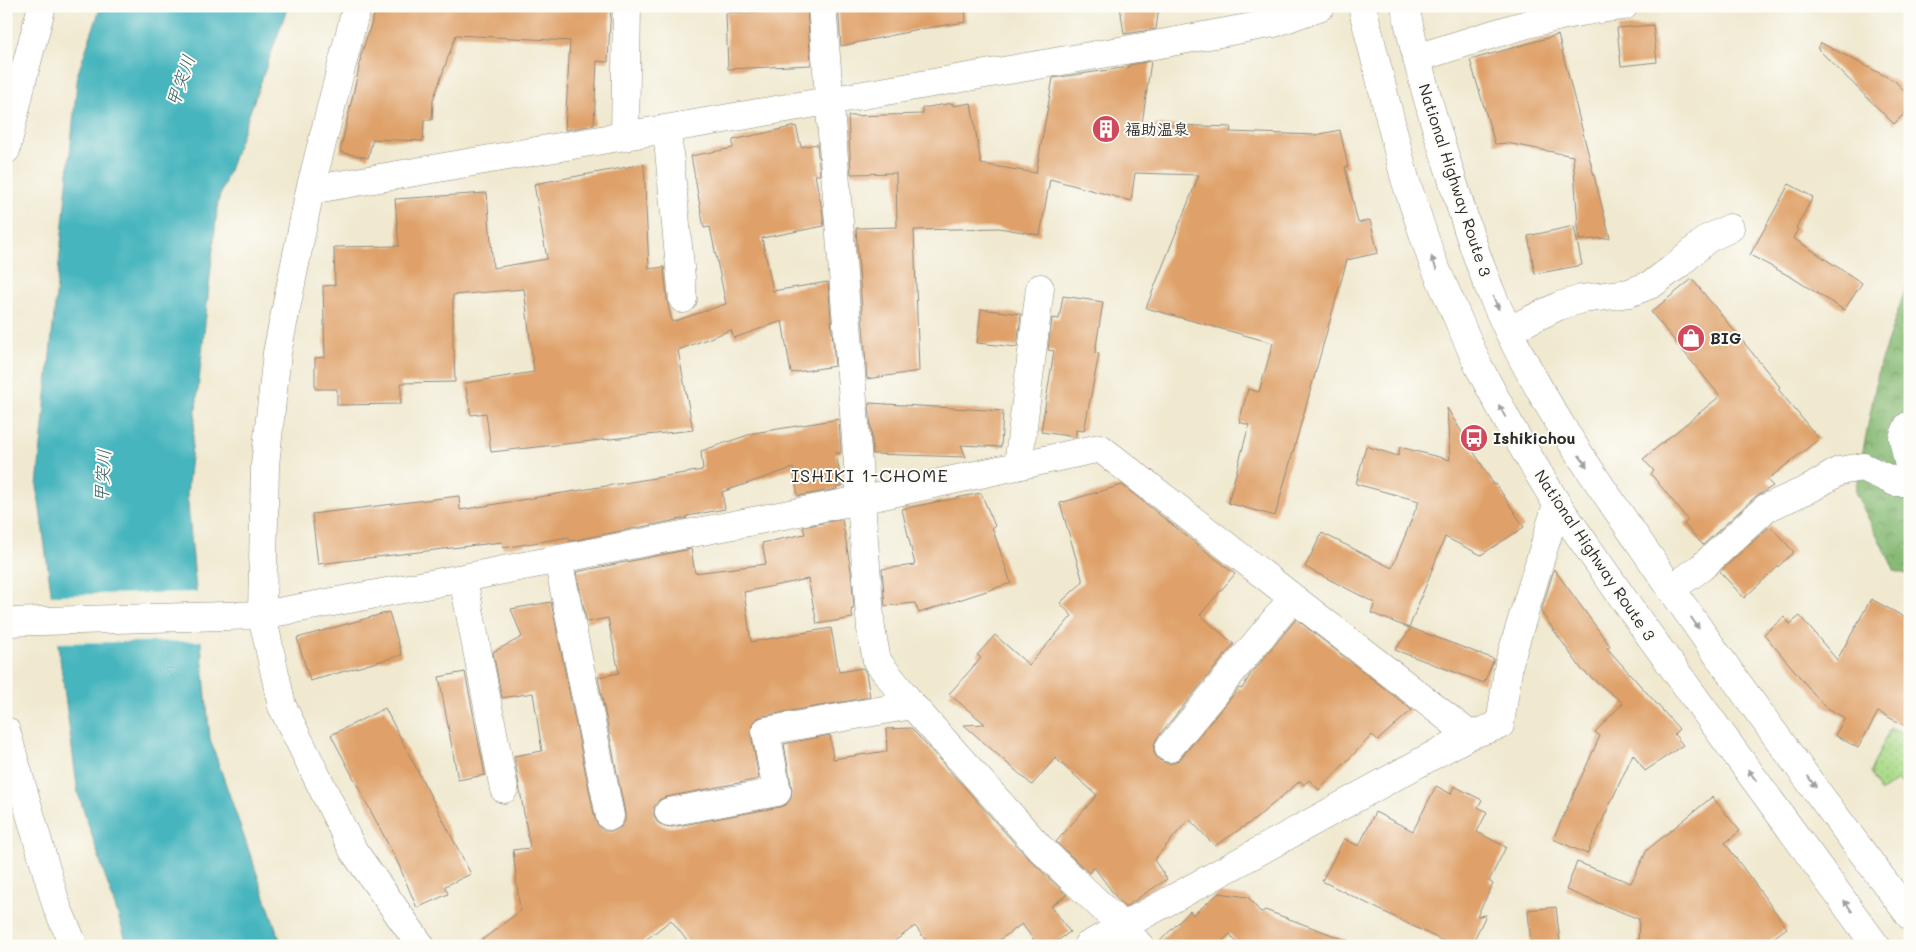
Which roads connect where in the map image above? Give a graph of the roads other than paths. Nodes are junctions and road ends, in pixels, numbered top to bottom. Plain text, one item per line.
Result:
1 (42, 6) edge
2 (358, 6) edge
3 (627, 6) edge
4 (822, 6) edge
5 (1321, 6) edge
6 (1362, 6) edge
7 (1405, 6) edge
8 (1624, 6) edge
9 (1417, 58) junction
10 (829, 102) junction
11 (667, 130) junction
12 (625, 137) junction
13 (6, 150) edge
14 (310, 190) junction
15 (1730, 228) dead end
16 (1040, 288) dead end
17 (683, 299) dead end
18 (1509, 330) junction
19 (1908, 426) dead end
20 (1018, 466) junction
21 (1910, 472) edge
22 (860, 500) junction
23 (1557, 504) junction
24 (558, 559) junction
25 (463, 578) junction
26 (1671, 589) junction
27 (1293, 598) junction
28 (262, 615) junction
29 (6, 622) edge
30 (912, 705) junction
31 (6, 731) edge
32 (1470, 735) junction
33 (1169, 748) dead end
34 (504, 789) dead end
35 (669, 812) dead end
36 (610, 816) dead end
37 (1906, 904) edge
38 (1131, 936) edge
39 (74, 946) edge
40 (421, 946) edge
41 (1087, 946) edge
42 (1876, 946) edge

1 - 13 main road
2 - 14 main road
3 - 12 main road
4 - 10 main road
5 - 10 main road
23 -> 6 main road, National Highway Route 3
7 - 9 main road, National Highway Route 3
8 - 9 main road
9 -> 18 main road, National Highway Route 3
10 - 11 main road
10 - 22 main road
11 - 12 main road
11 - 17 main road
12 - 14 main road
14 - 28 main road
15 - 18 main road
16 - 20 main road
18 -> 26 main road, National Highway Route 3
19 - 21 main road
20 - 22 main road
20 - 27 main road
21 - 26 main road
22 - 24 main road
22 - 30 main road
23 - 32 main road
42 -> 23 main road, National Highway Route 3
24 - 25 main road
24 - 36 main road
25 - 28 main road
25 - 34 main road
26 -> 37 main road, National Highway Route 3
27 - 32 main road
27 - 33 main road
28 - 29 main road
28 - 40 main road
30 - 35 main road
30 - 38 main road
31 - 39 main road
32 - 38 main road
38 - 41 main road

